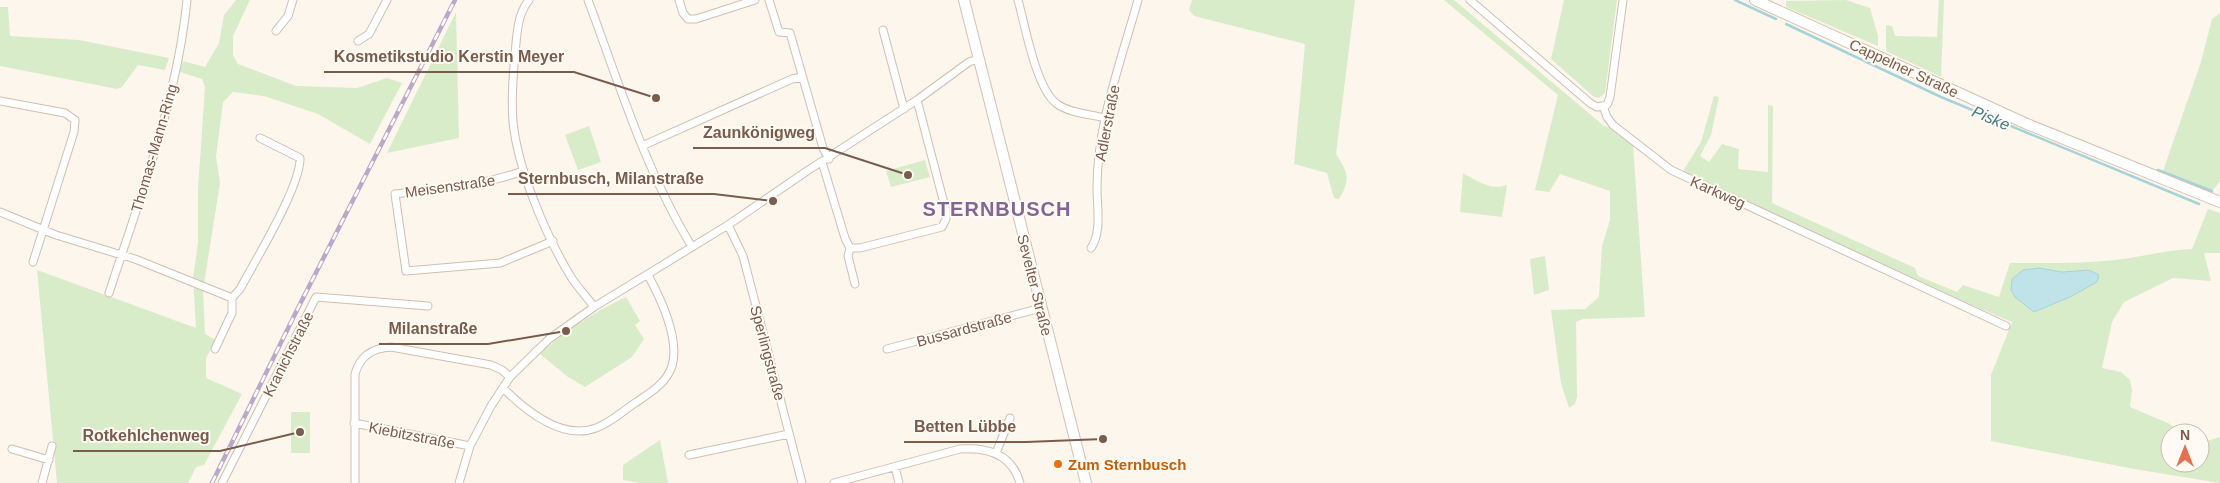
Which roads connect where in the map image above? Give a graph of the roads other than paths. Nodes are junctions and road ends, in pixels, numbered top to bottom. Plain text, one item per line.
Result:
1 (187, 0) edge
2 (293, 0) edge
3 (387, 0) edge
4 (529, 0) edge
5 (588, 0) edge
6 (679, 0) edge
7 (755, 0) edge
8 (769, 0) edge
9 (964, 0) edge
10 (1018, 0) edge
11 (1138, 0) edge
12 (1470, 0) edge
13 (1622, 0) edge
14 (1755, 0) edge
15 (883, 30) dead end
16 (276, 31) dead end
17 (358, 41) dead end
18 (978, 59) junction
19 (802, 76) junction
20 (916, 100) junction
21 (0, 101) edge
22 (1604, 106) junction
23 (904, 109) junction
24 (1105, 118) junction
25 (260, 138) dead end
26 (642, 146) junction
27 (826, 160) junction
28 (523, 171) junction
29 (2220, 202) edge
30 (0, 212) edge
31 (728, 225) junction
32 (44, 230) junction
33 (552, 242) junction
34 (692, 247) junction
35 (850, 248) junction
36 (1092, 248) dead end
37 (121, 255) junction
38 (33, 262) dead end
39 (648, 275) junction
40 (855, 284) dead end
41 (109, 292) dead end
42 (232, 298) junction
43 (428, 306) dead end
44 (594, 307) junction
45 (1041, 308) junction
46 (2006, 326) dead end
47 (215, 349) dead end
48 (887, 349) dead end
49 (510, 377) junction
50 (503, 388) junction
51 (1010, 418) dead end
52 (354, 423) junction
53 (789, 434) junction
54 (52, 446) dead end
55 (470, 446) junction
56 (12, 449) dead end
57 (996, 453) junction
58 (689, 455) dead end
59 (48, 460) junction
60 (895, 467) junction
61 (42, 483) edge
62 (222, 483) edge
63 (354, 483) edge
64 (459, 483) edge
65 (802, 483) edge
66 (834, 483) edge
67 (899, 483) edge
68 (1020, 483) edge
69 (1086, 483) edge

1 - 37 street, Thomas-Mann-Ring
2 - 16 street
3 - 17 street
4 - 28 street
5 - 26 street
6 - 7 street
8 - 19 street
9 - 18 street, Sevelter Straße
10 - 24 street
11 - 24 street, Adlerstraße
12 - 22 street
13 - 22 street
14 - 29 street, Cappelner Straße
15 - 23 street
18 - 20 street
18 - 45 street, Sevelter Straße
19 - 26 street
19 - 27 street
20 - 23 street
20 - 35 street
21 - 32 street
22 - 46 street, Karkweg
23 - 27 street
24 - 36 street, Adlerstraße
25 - 42 street
26 - 34 street
27 - 31 street
27 - 35 street
28 - 33 street
28 - 33 street, Meisenstraße
30 - 32 street
31 - 34 street
31 - 53 street, Sperlingstraße
32 - 37 street
32 - 38 street
33 - 44 street
34 - 39 street
35 - 40 street
37 - 41 street, Thomas-Mann-Ring
37 - 42 street
39 - 44 street
39 - 50 street
42 - 47 street
43 - 62 street, Kranichstraße
44 - 49 street
45 - 48 street, Bussardstraße
45 - 69 street, Sevelter Straße
49 - 50 street
49 - 52 street
50 - 55 street
51 - 57 street
52 - 55 street, Kiebitzstraße
52 - 63 street
53 - 58 street
53 - 65 street, Sperlingstraße
54 - 59 street
55 - 64 street
56 - 59 street
57 - 60 street
57 - 68 street
59 - 61 street
60 - 66 street
60 - 67 street

